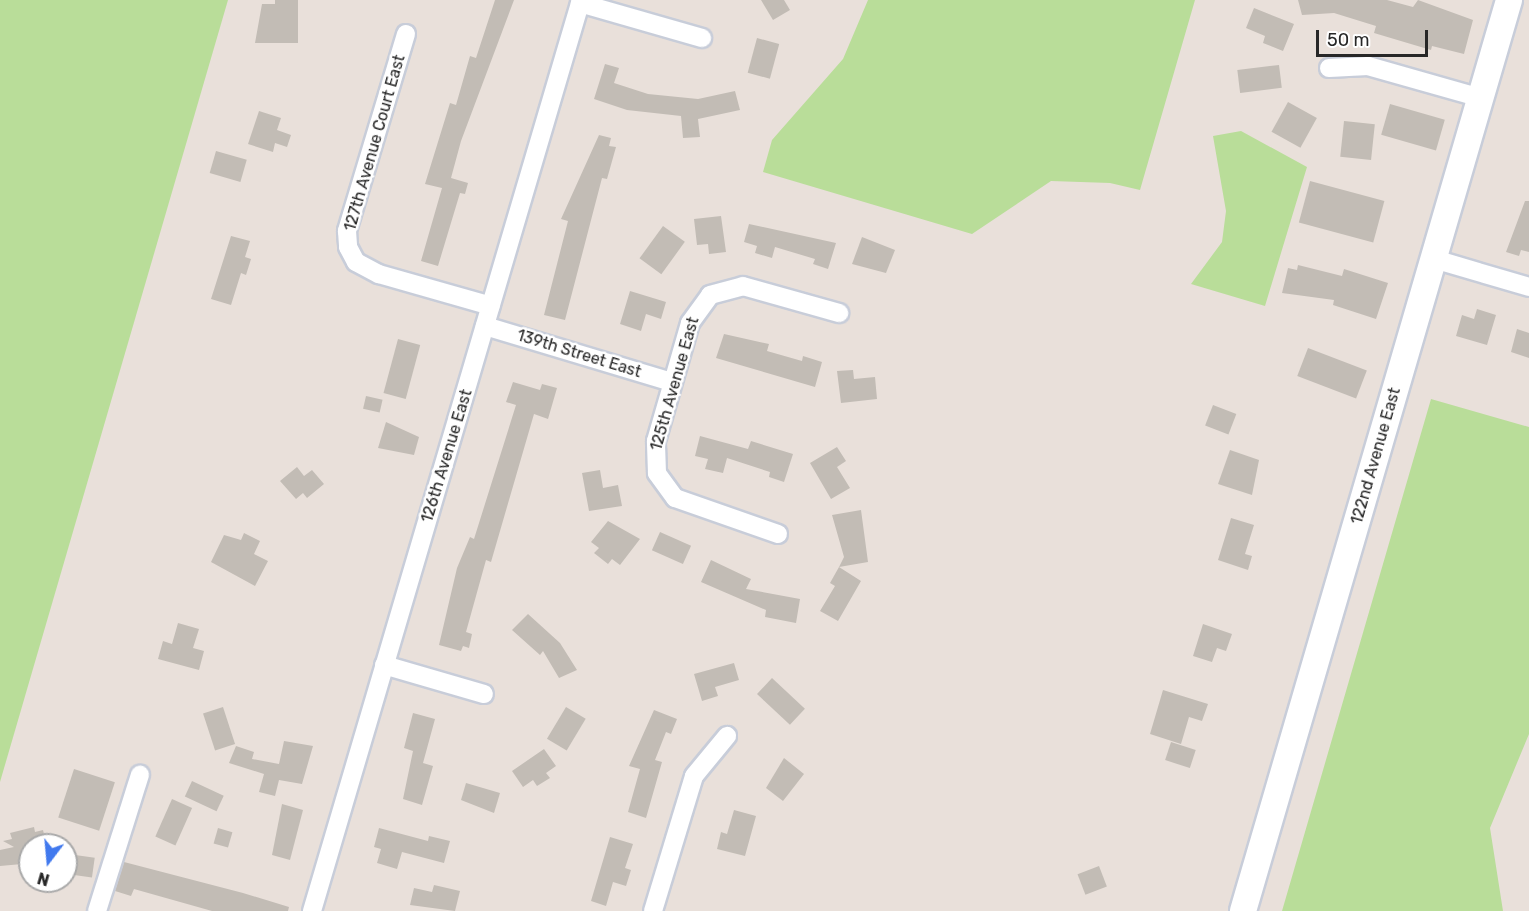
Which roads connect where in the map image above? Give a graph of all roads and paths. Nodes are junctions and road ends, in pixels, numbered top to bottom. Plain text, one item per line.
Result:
1 (1509, 0) edge
2 (581, 1) edge
3 (406, 34) dead end
4 (702, 38) dead end
5 (1329, 68) dead end
6 (1481, 98) junction
7 (1434, 259) junction
8 (1529, 287) edge
9 (491, 306) junction
10 (839, 313) dead end
11 (485, 326) junction
12 (672, 382) junction
13 (778, 534) dead end
14 (384, 666) junction
15 (484, 694) dead end
16 (727, 736) dead end
17 (140, 776) dead end
18 (97, 911) edge
19 (312, 911) edge
20 (653, 911) edge
21 (1243, 911) edge

1 - 6 main road, 122nd Avenue East
2 - 4 street
2 - 9 street, 126th Avenue East
3 - 9 street, 127th Avenue Court East
5 - 6 street
6 - 7 main road, 122nd Avenue East
7 - 8 street
7 - 21 main road, 122nd Avenue East
9 - 11 street, 126th Avenue East
10 - 12 street, 125th Avenue East
11 - 12 street, 139th Street East
11 - 14 street, 126th Avenue East
12 - 13 street, 125th Avenue East
14 - 15 street
14 - 19 street, 126th Avenue East
16 - 20 street
17 - 18 street

